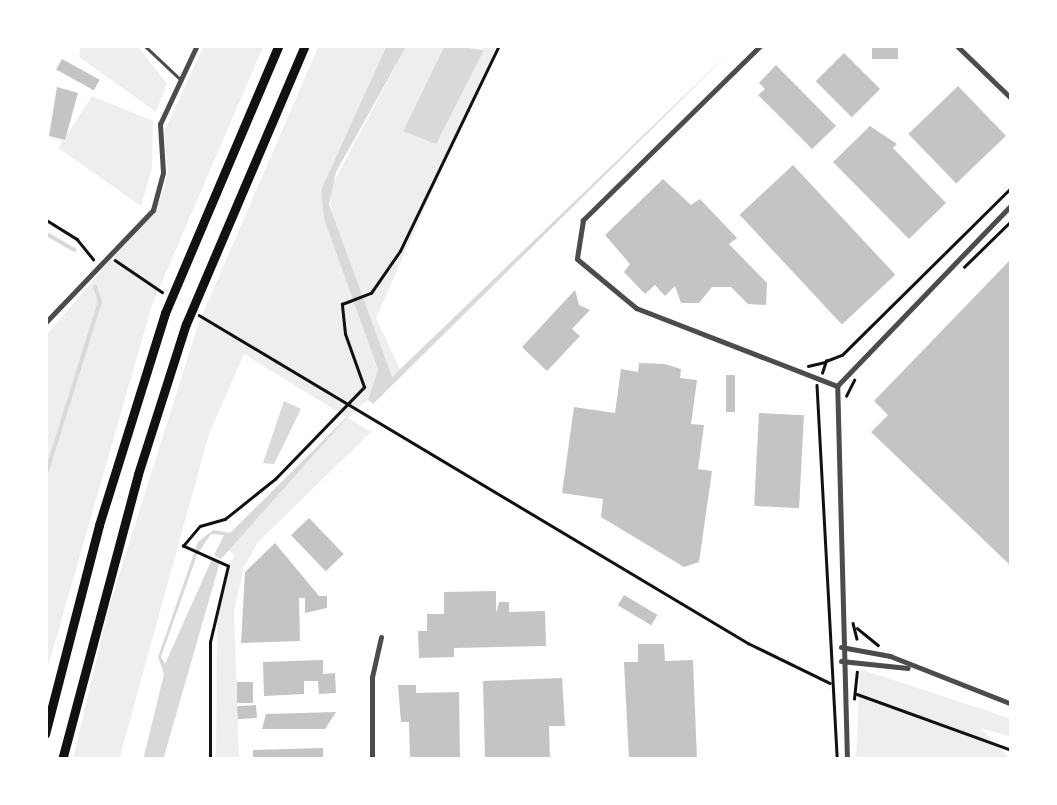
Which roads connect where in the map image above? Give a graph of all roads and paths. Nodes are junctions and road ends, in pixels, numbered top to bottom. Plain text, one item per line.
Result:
1 (144, 45) edge
2 (198, 45) edge
3 (279, 45) edge
4 (305, 45) edge
5 (500, 45) edge
6 (760, 45) edge
7 (956, 45) edge
8 (181, 80) junction
9 (1012, 99) edge
10 (1012, 188) edge
11 (1012, 204) edge
12 (45, 220) edge
13 (1012, 220) edge
14 (107, 256) junction
15 (962, 269) dead end
16 (167, 295) dead end
17 (196, 313) dead end
18 (45, 323) edge
19 (826, 361) junction
20 (795, 370) junction
21 (857, 374) dead end
22 (820, 379) junction
23 (837, 386) junction
24 (350, 403) junction
25 (846, 404) dead end
26 (852, 607) dead end
27 (856, 627) junction
28 (381, 637) dead end
29 (857, 646) junction
30 (840, 647) junction
31 (890, 656) junction
32 (841, 661) junction
33 (858, 661) junction
34 (916, 670) junction
35 (830, 683) junction
36 (855, 694) junction
37 (1012, 704) edge
38 (852, 709) dead end
39 (45, 734) edge
40 (1012, 750) edge
41 (62, 760) edge
42 (210, 760) edge
43 (372, 760) edge
44 (837, 760) edge
45 (846, 760) edge

1 - 8 lane
2 - 8 street
3 - 39 highway
4 - 41 highway
5 - 24 path
6 - 20 street
7 - 9 street
8 - 14 street
10 - 19 path
11 - 23 street
12 - 14 path
13 - 15 path
14 - 16 path
14 - 18 street
17 - 24 path
19 - 20 path
19 - 22 path
20 - 22 street
21 - 25 path
22 - 23 street
22 - 35 path
23 - 30 street
24 - 35 path
24 - 42 path
26 - 27 path
27 - 29 path
27 - 31 path
28 - 43 street
29 - 30 street
29 - 31 street
30 - 32 street
31 - 34 street
32 - 33 street
32 - 45 street
33 - 34 street
33 - 36 path
34 - 37 street
35 - 44 path
36 - 38 path
36 - 40 path

